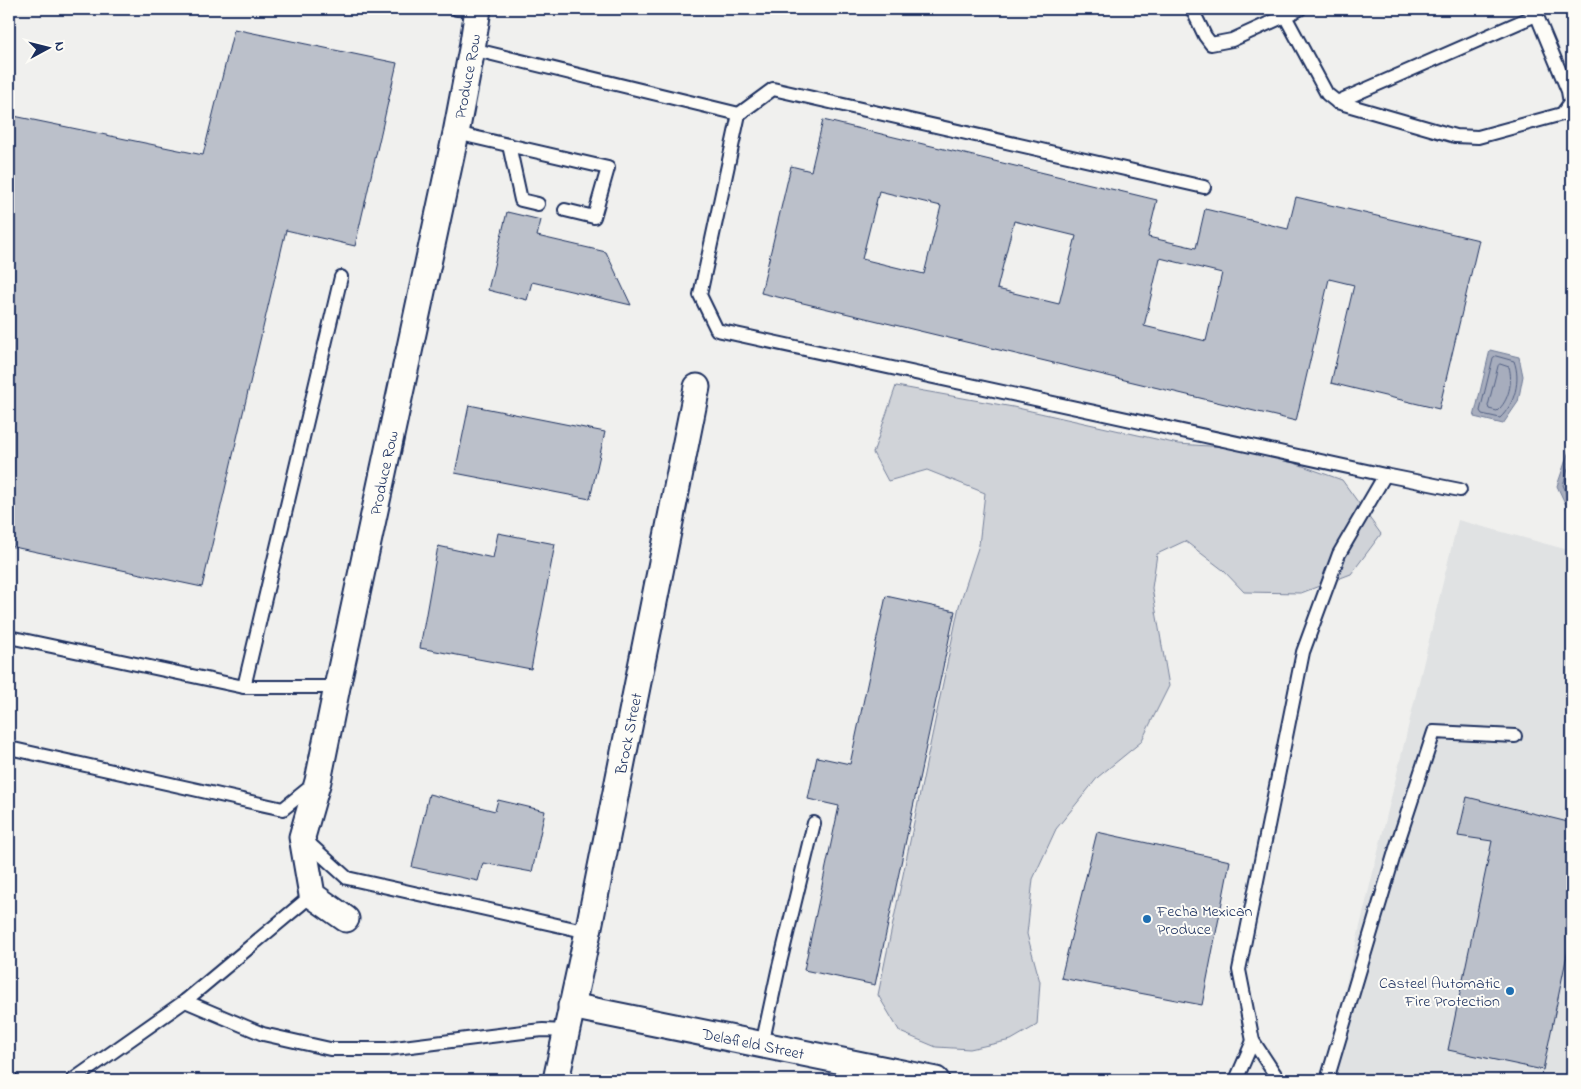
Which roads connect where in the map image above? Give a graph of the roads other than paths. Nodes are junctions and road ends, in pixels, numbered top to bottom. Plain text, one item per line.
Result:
1 (471, 9) edge
2 (1192, 9) edge
3 (1300, 9) edge
4 (1535, 12) edge
5 (1285, 16) junction
6 (472, 49) junction
7 (1337, 102) junction
8 (739, 114) junction
9 (456, 133) junction
10 (509, 145) junction
11 (1204, 187) dead end
12 (538, 204) dead end
13 (565, 210) dead end
14 (341, 277) dead end
15 (697, 387) dead end
16 (1385, 475) junction
17 (1460, 490) dead end
18 (9, 636) edge
19 (244, 687) junction
20 (337, 687) junction
21 (1514, 736) dead end
22 (9, 748) edge
23 (318, 781) junction
24 (814, 823) dead end
25 (302, 837) junction
26 (312, 895) junction
27 (346, 919) dead end
28 (588, 932) junction
29 (185, 1001) junction
30 (571, 1006) junction
31 (566, 1031) junction
32 (1252, 1041) junction
33 (762, 1044) junction
34 (73, 1080) edge
35 (556, 1080) edge
36 (936, 1080) edge
37 (1236, 1080) edge
38 (1276, 1080) edge
39 (1326, 1080) edge

1 - 6 street, Produce Row
2 - 5 lane
3 - 5 lane
4 - 7 lane
4 - 7 lane
5 - 7 lane
6 - 8 lane
6 - 9 street, Produce Row
8 - 11 lane
8 - 16 lane
9 - 10 lane
9 - 20 street, Produce Row
10 - 12 lane
10 - 13 lane
14 - 19 lane
15 - 28 street, Brock Street
16 - 17 lane
16 - 32 lane
18 - 19 lane
19 - 20 lane
20 - 23 street, Produce Row
21 - 39 lane
22 - 23 lane
23 - 25 street, Produce Row
24 - 33 lane
25 - 26 street, Produce Row
25 - 28 lane
26 - 27 street
26 - 29 lane
28 - 30 street, Brock Street
29 - 31 lane
29 - 34 lane
30 - 31 street, Brock Street
30 - 33 street, Delafield Street
31 - 35 street, Brock Street
32 - 37 lane
32 - 38 lane
33 - 36 street, Delafield Street

